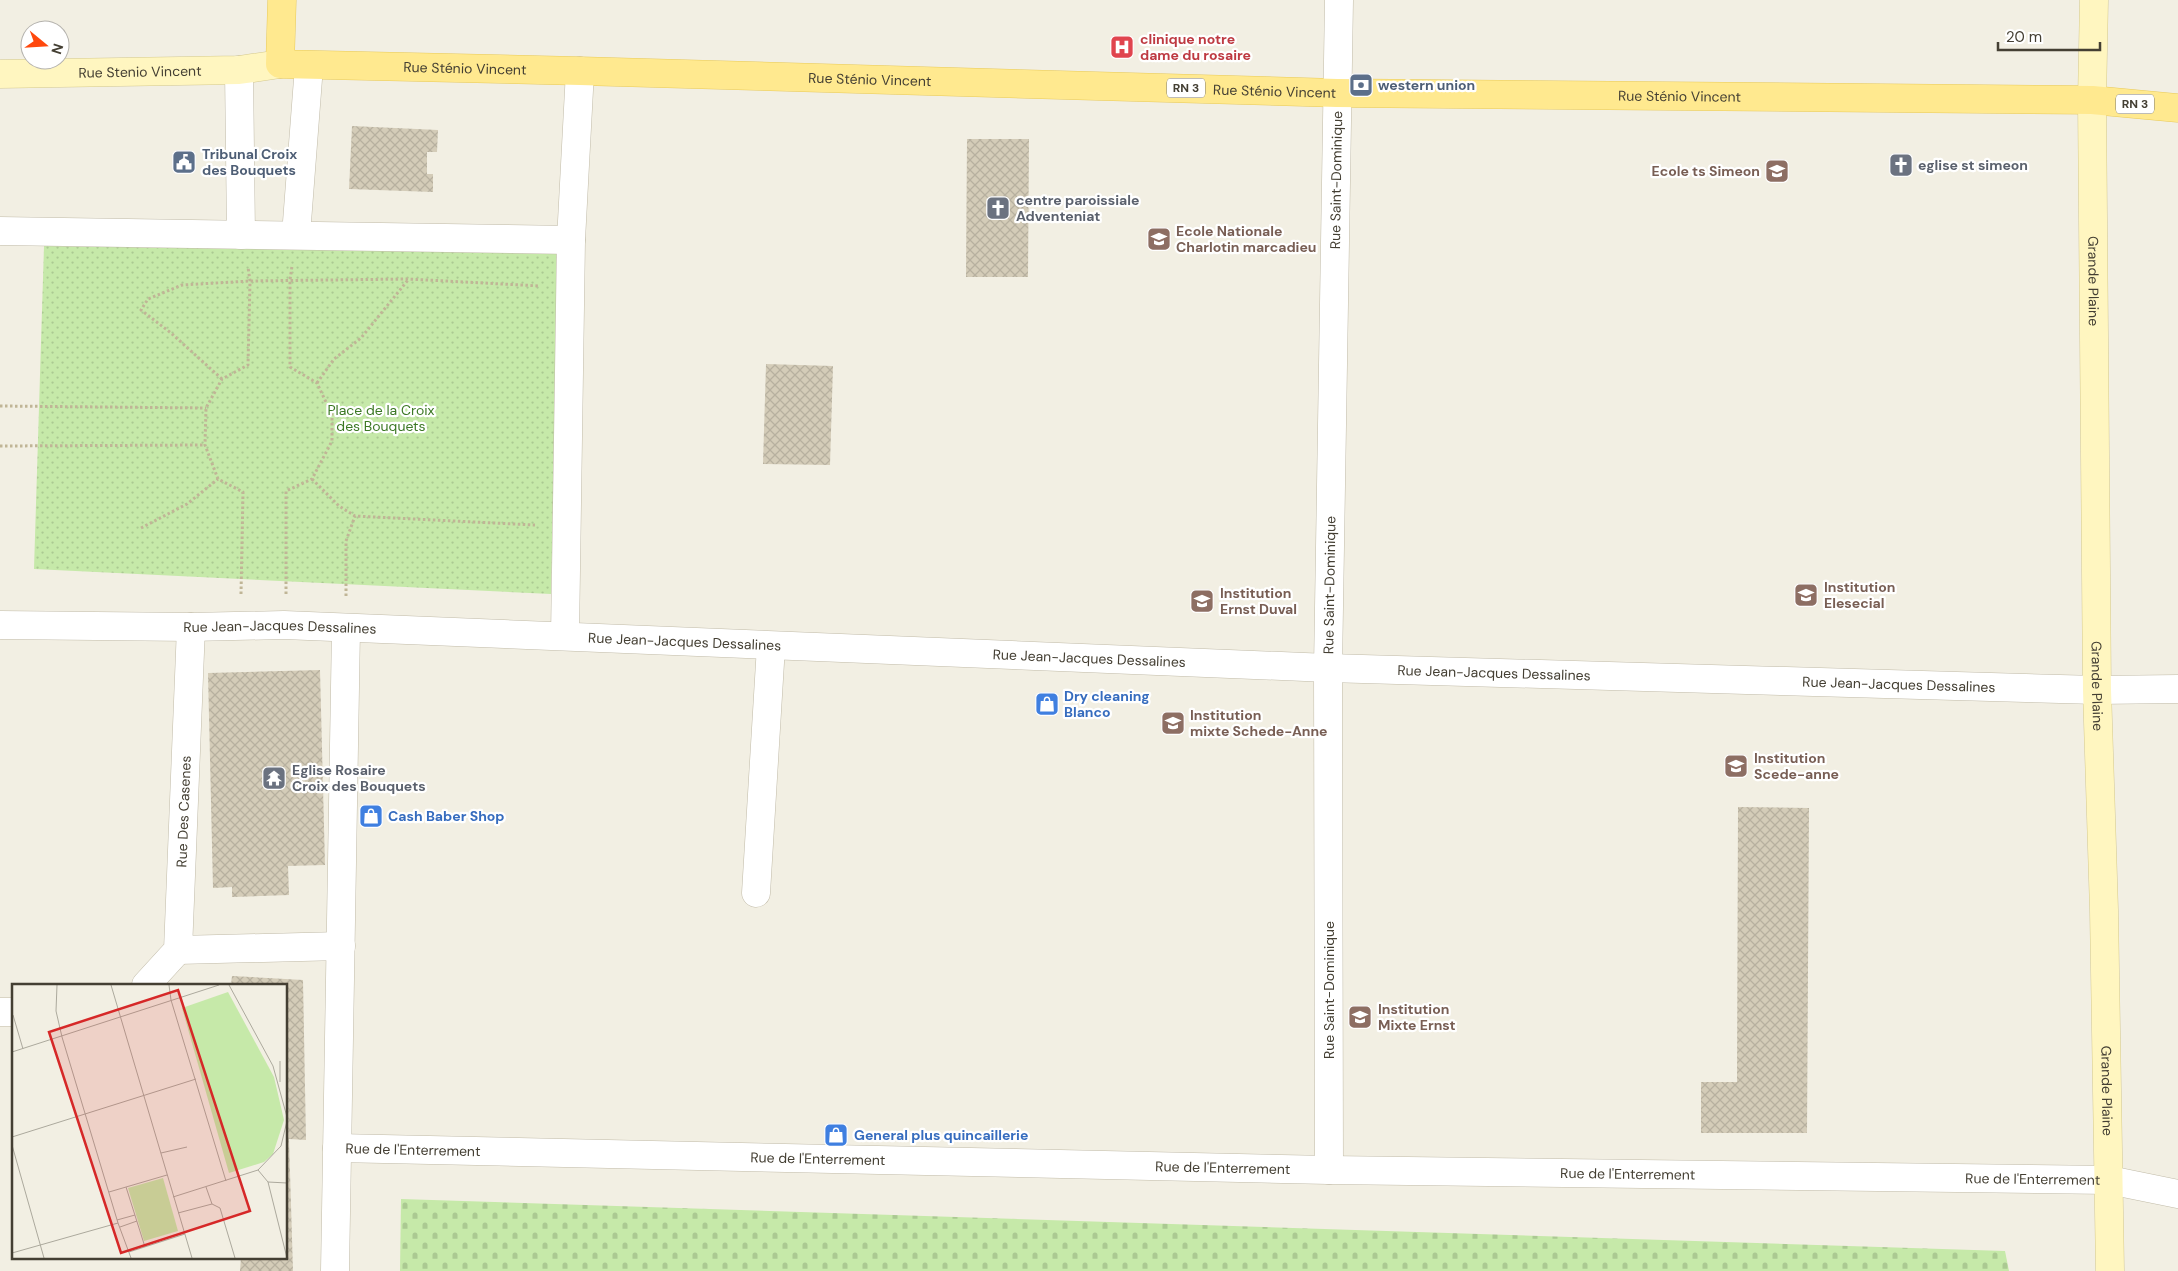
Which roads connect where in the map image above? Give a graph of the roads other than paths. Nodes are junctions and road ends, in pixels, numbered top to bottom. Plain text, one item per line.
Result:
1 (282, 0) edge
2 (1339, 0) edge
3 (2094, 0) edge
4 (280, 64) junction
5 (309, 66) junction
6 (239, 70) junction
7 (580, 70) junction
8 (0, 74) edge
9 (1337, 93) junction
10 (2092, 100) junction
11 (2178, 108) edge
12 (0, 231) edge
13 (241, 235) junction
14 (296, 235) junction
15 (571, 240) junction
16 (0, 625) edge
17 (191, 627) junction
18 (346, 629) junction
19 (565, 636) junction
20 (771, 646) junction
21 (1328, 668) junction
22 (2178, 689) edge
23 (2097, 690) junction
24 (756, 893) dead end
25 (341, 946) junction
26 (178, 950) junction
27 (147, 984) edge
28 (337, 1148) junction
29 (1329, 1170) junction
30 (2109, 1180) junction
31 (2178, 1194) edge
32 (335, 1271) edge
33 (2110, 1271) edge

1 - 4 main road
2 - 9 street, Rue Saint-Dominique
3 - 10 street, Grande Plaine
4 - 5 main road, Rue Sténio Vincent / RN 3
4 - 6 street, Rue Stenio Vincent
5 - 7 main road, Rue Sténio Vincent / RN 3
5 - 14 street
6 - 8 street, Rue Stenio Vincent
6 - 13 street
7 - 9 main road, Rue Sténio Vincent / RN 3
7 - 15 street
9 - 10 main road, Rue Sténio Vincent / RN 3
9 - 21 street, Rue Saint-Dominique
10 - 11 main road, Rue Sténio Vincent / RN 3
10 - 23 street, Grande Plaine
12 - 13 street
13 - 14 street
14 - 15 street
15 - 19 street
16 - 17 street, Rue Jean-Jacques Dessalines
17 - 18 street, Rue Jean-Jacques Dessalines
17 - 26 street, Rue Des Casenes
18 - 19 street, Rue Jean-Jacques Dessalines
18 - 25 street, Rue de l'Enterrement
19 - 20 street, Rue Jean-Jacques Dessalines
20 - 21 street, Rue Jean-Jacques Dessalines
20 - 24 street
21 - 23 street, Rue Jean-Jacques Dessalines
21 - 29 street, Rue Saint-Dominique
22 - 23 street, Rue Jean-Jacques Dessalines
23 - 30 street, Grande Plaine
25 - 26 street
25 - 28 street, Rue de l'Enterrement
26 - 27 street
28 - 29 street, Rue de l'Enterrement
28 - 32 street, Rue de l'Enterrement
29 - 30 street, Rue de l'Enterrement
30 - 31 street, Rue de l'Enterrement
30 - 33 street, Grande Plaine

